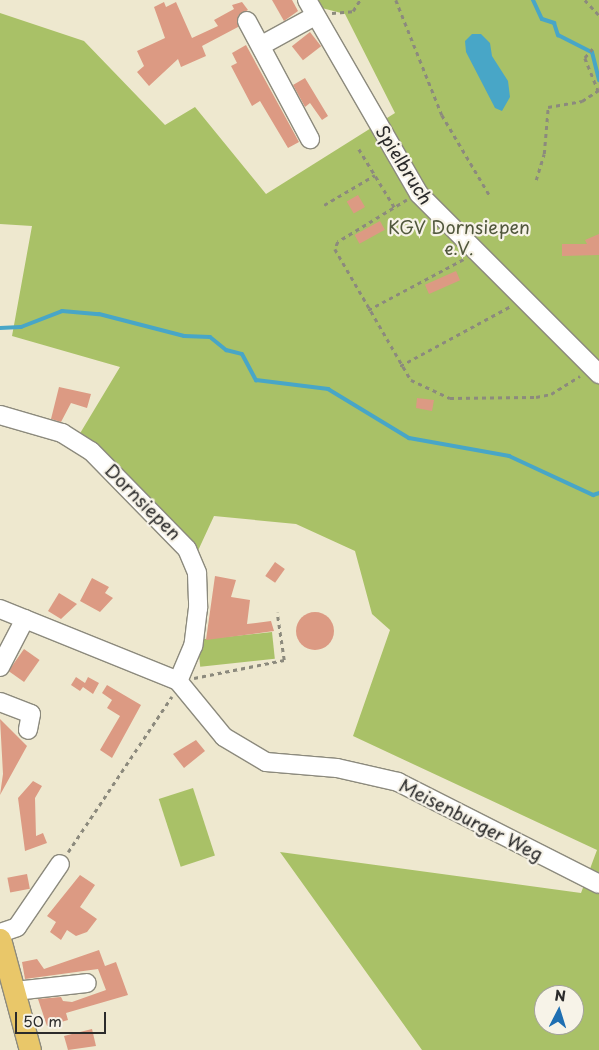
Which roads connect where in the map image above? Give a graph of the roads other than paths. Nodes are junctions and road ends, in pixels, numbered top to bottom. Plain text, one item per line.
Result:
1 (312, 9) edge
2 (247, 21) dead end
3 (262, 45) junction
4 (310, 139) dead end
5 (595, 371) edge
6 (0, 415) edge
7 (0, 608) edge
8 (25, 619) junction
9 (0, 666) edge
10 (178, 681) junction
11 (0, 702) edge
12 (28, 730) dead end
13 (60, 864) road end
14 (599, 884) edge
15 (0, 933) edge
16 (0, 939) edge
17 (88, 983) dead end
18 (15, 991) junction
19 (30, 1050) edge

1 - 3 street
1 - 5 street, Spielbruch
2 - 3 street
3 - 4 street
6 - 10 street, Dornsiepen
7 - 8 street, Meisenburger Weg
8 - 9 street
8 - 10 street, Meisenburger Weg
10 - 14 street, Meisenburger Weg
11 - 12 street
13 - 15 street
16 - 18 main road
17 - 18 street
18 - 19 main road

